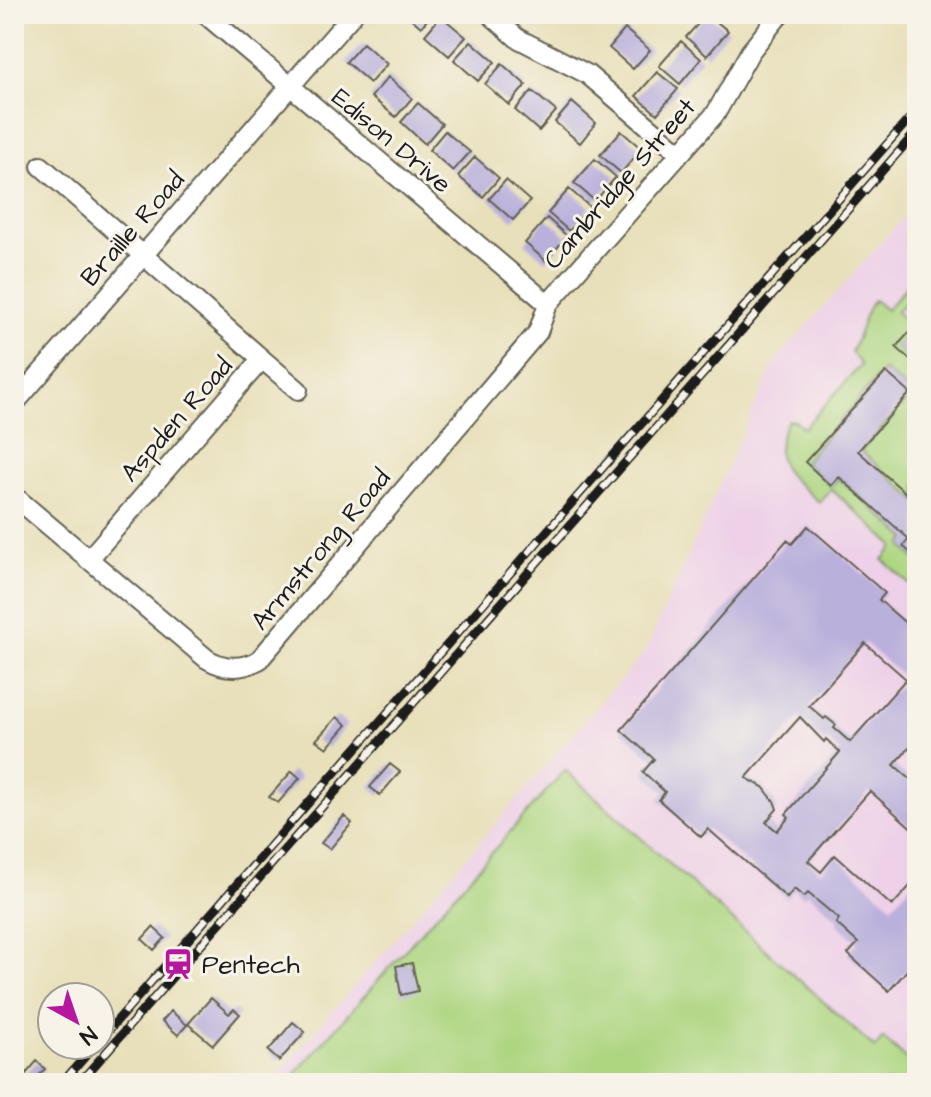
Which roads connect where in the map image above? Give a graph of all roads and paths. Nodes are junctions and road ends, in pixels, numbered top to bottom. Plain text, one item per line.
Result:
1 (205, 14) edge
2 (353, 14) edge
3 (490, 14) edge
4 (780, 14) edge
5 (289, 87) junction
6 (680, 153) junction
7 (41, 166) dead end
8 (144, 255) junction
9 (548, 304) junction
10 (262, 359) junction
11 (298, 390) dead end
12 (14, 404) edge
13 (14, 496) edge
14 (88, 560) junction

1 - 5 street, Edison Drive
2 - 5 street, Braille Road
3 - 6 street
4 - 6 street, Cambridge Street
5 - 8 street, Braille Road
5 - 9 street, Edison Drive
6 - 9 street, Cambridge Street
7 - 8 street, Aspden Road
8 - 10 street, Aspden Road
8 - 12 street, Braille Road
9 - 14 street, Armstrong Road
10 - 11 street
10 - 14 street, Aspden Road
13 - 14 street, Armstrong Road

